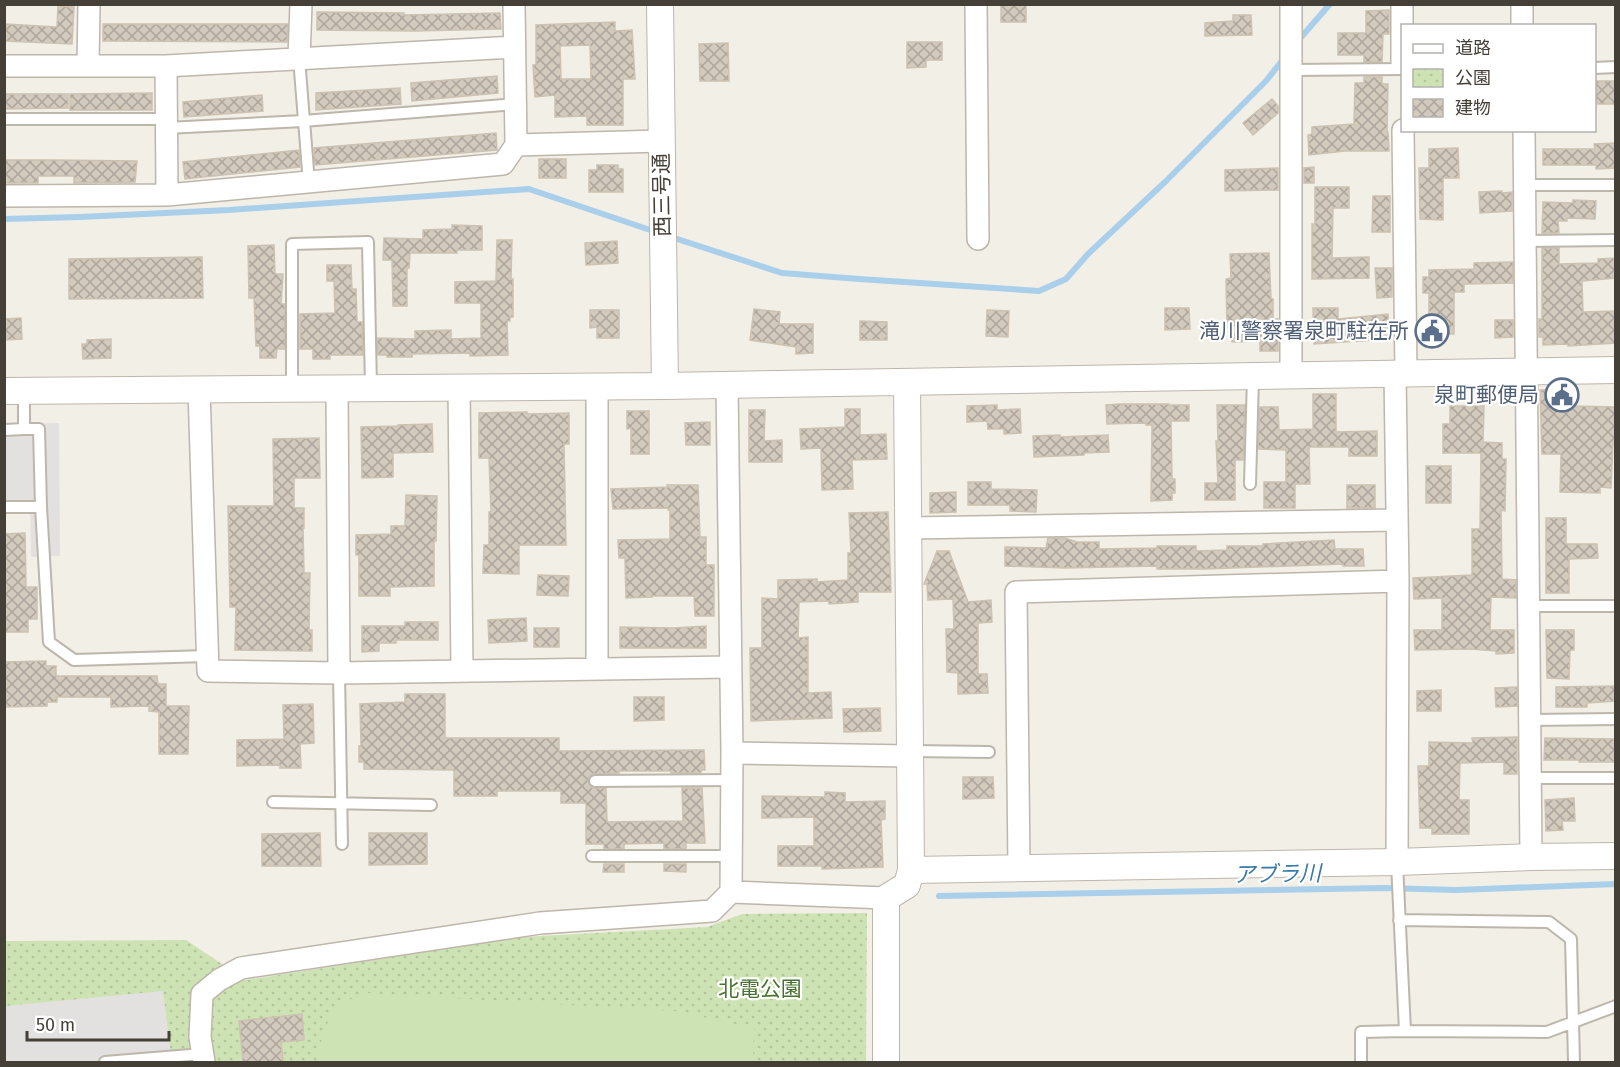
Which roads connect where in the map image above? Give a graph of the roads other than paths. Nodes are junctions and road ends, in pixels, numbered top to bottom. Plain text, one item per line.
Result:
1 (88, 4) edge
2 (301, 4) edge
3 (514, 4) edge
4 (660, 4) edge
5 (976, 4) edge
6 (1291, 4) edge
7 (1402, 4) edge
8 (1522, 4) edge
9 (1402, 24) edge
10 (1522, 24) edge
11 (514, 47) junction
12 (299, 58) junction
13 (4, 66) edge
14 (88, 66) junction
15 (166, 66) junction
16 (1616, 67) edge
17 (1596, 68) edge
18 (1401, 69) edge
19 (1291, 70) junction
20 (515, 104) junction
21 (4, 119) edge
22 (303, 121) junction
23 (166, 124) junction
24 (1403, 132) edge
25 (1524, 132) edge
26 (661, 141) junction
27 (516, 145) junction
28 (309, 183) junction
29 (1524, 185) junction
30 (1616, 185) edge
31 (167, 195) junction
32 (4, 196) edge
33 (978, 239) dead end
34 (1525, 240) junction
35 (1616, 240) edge
36 (1616, 370) edge
37 (1526, 372) junction
38 (1401, 374) junction
39 (1253, 376) junction
40 (1290, 376) junction
41 (907, 382) junction
42 (727, 385) junction
43 (597, 386) junction
44 (665, 386) junction
45 (459, 387) junction
46 (371, 388) junction
47 (292, 389) junction
48 (337, 389) junction
49 (199, 390) junction
50 (14, 391) edge
51 (24, 429) junction
52 (4, 430) edge
53 (1250, 484) dead end
54 (4, 507) edge
55 (41, 507) junction
56 (1397, 520) junction
57 (909, 528) junction
58 (1398, 581) junction
59 (1528, 606) junction
60 (1616, 606) edge
61 (207, 656) junction
62 (730, 667) junction
63 (597, 669) junction
64 (462, 671) junction
65 (339, 673) junction
66 (1616, 719) edge
67 (1530, 720) junction
68 (989, 752) dead end
69 (732, 753) junction
70 (909, 754) junction
71 (1530, 778) junction
72 (1616, 778) edge
73 (732, 780) junction
74 (595, 781) dead end
75 (273, 802) dead end
76 (341, 803) junction
77 (431, 805) dead end
78 (342, 844) dead end
79 (592, 856) dead end
80 (731, 856) junction
81 (1616, 856) edge
82 (1531, 857) junction
83 (1396, 862) junction
84 (1020, 868) junction
85 (911, 870) junction
86 (731, 892) junction
87 (886, 898) junction
88 (1399, 920) junction
89 (1616, 1006) edge
90 (1574, 1021) junction
91 (1405, 1031) junction
92 (203, 1058) edge
93 (105, 1062) edge
94 (886, 1062) edge
95 (1361, 1062) edge
96 (1574, 1062) edge

1 - 14 street
2 - 12 street
3 - 11 street
4 - 26 street, 西三号通
5 - 33 street
6 - 19 street
7 - 9 street
8 - 10 street
11 - 12 street
11 - 20 street
12 - 15 street
12 - 22 lane
13 - 14 street
14 - 15 street
15 - 23 street
16 - 17 lane
18 - 19 lane
19 - 40 street
20 - 22 lane
20 - 27 street
21 - 23 lane
22 - 23 lane
22 - 28 lane
23 - 31 street
24 - 38 street
25 - 29 street
26 - 27 street
26 - 44 street, 西三号通
27 - 28 street
28 - 31 street
29 - 30 lane
29 - 34 street
31 - 32 street
34 - 35 lane
34 - 37 street
36 - 37 street
37 - 38 street
37 - 59 street
38 - 40 street
38 - 56 street
39 - 40 street
39 - 41 street
39 - 53 lane
41 - 42 street
41 - 57 street
42 - 44 street
42 - 62 street
43 - 44 street
43 - 45 street
43 - 63 street
45 - 46 street
45 - 64 street
46 - 47 lane
46 - 48 street
47 - 48 street
47 - 49 street
48 - 65 street
49 - 50 street
49 - 61 street
50 - 51 lane
51 - 52 lane
51 - 55 lane
54 - 55 lane
55 - 61 lane
56 - 57 street
56 - 58 street
57 - 70 street
58 - 83 street
58 - 84 street
59 - 60 lane
59 - 67 street
61 - 65 street
62 - 63 street
62 - 69 street
63 - 64 street
64 - 65 street
65 - 76 lane
66 - 67 lane
67 - 71 street
68 - 70 lane
69 - 70 street
69 - 73 street
70 - 85 street
71 - 72 lane
71 - 82 street
73 - 74 lane
73 - 80 street
75 - 76 lane
76 - 77 lane
76 - 78 lane
79 - 80 lane
80 - 86 street
81 - 82 street
82 - 83 street
83 - 84 street
83 - 88 lane
84 - 85 street
85 - 87 street
86 - 87 street
86 - 92 street
87 - 94 street
88 - 90 lane
88 - 91 lane
89 - 90 lane
90 - 91 lane
90 - 96 lane
91 - 95 lane
92 - 93 lane

